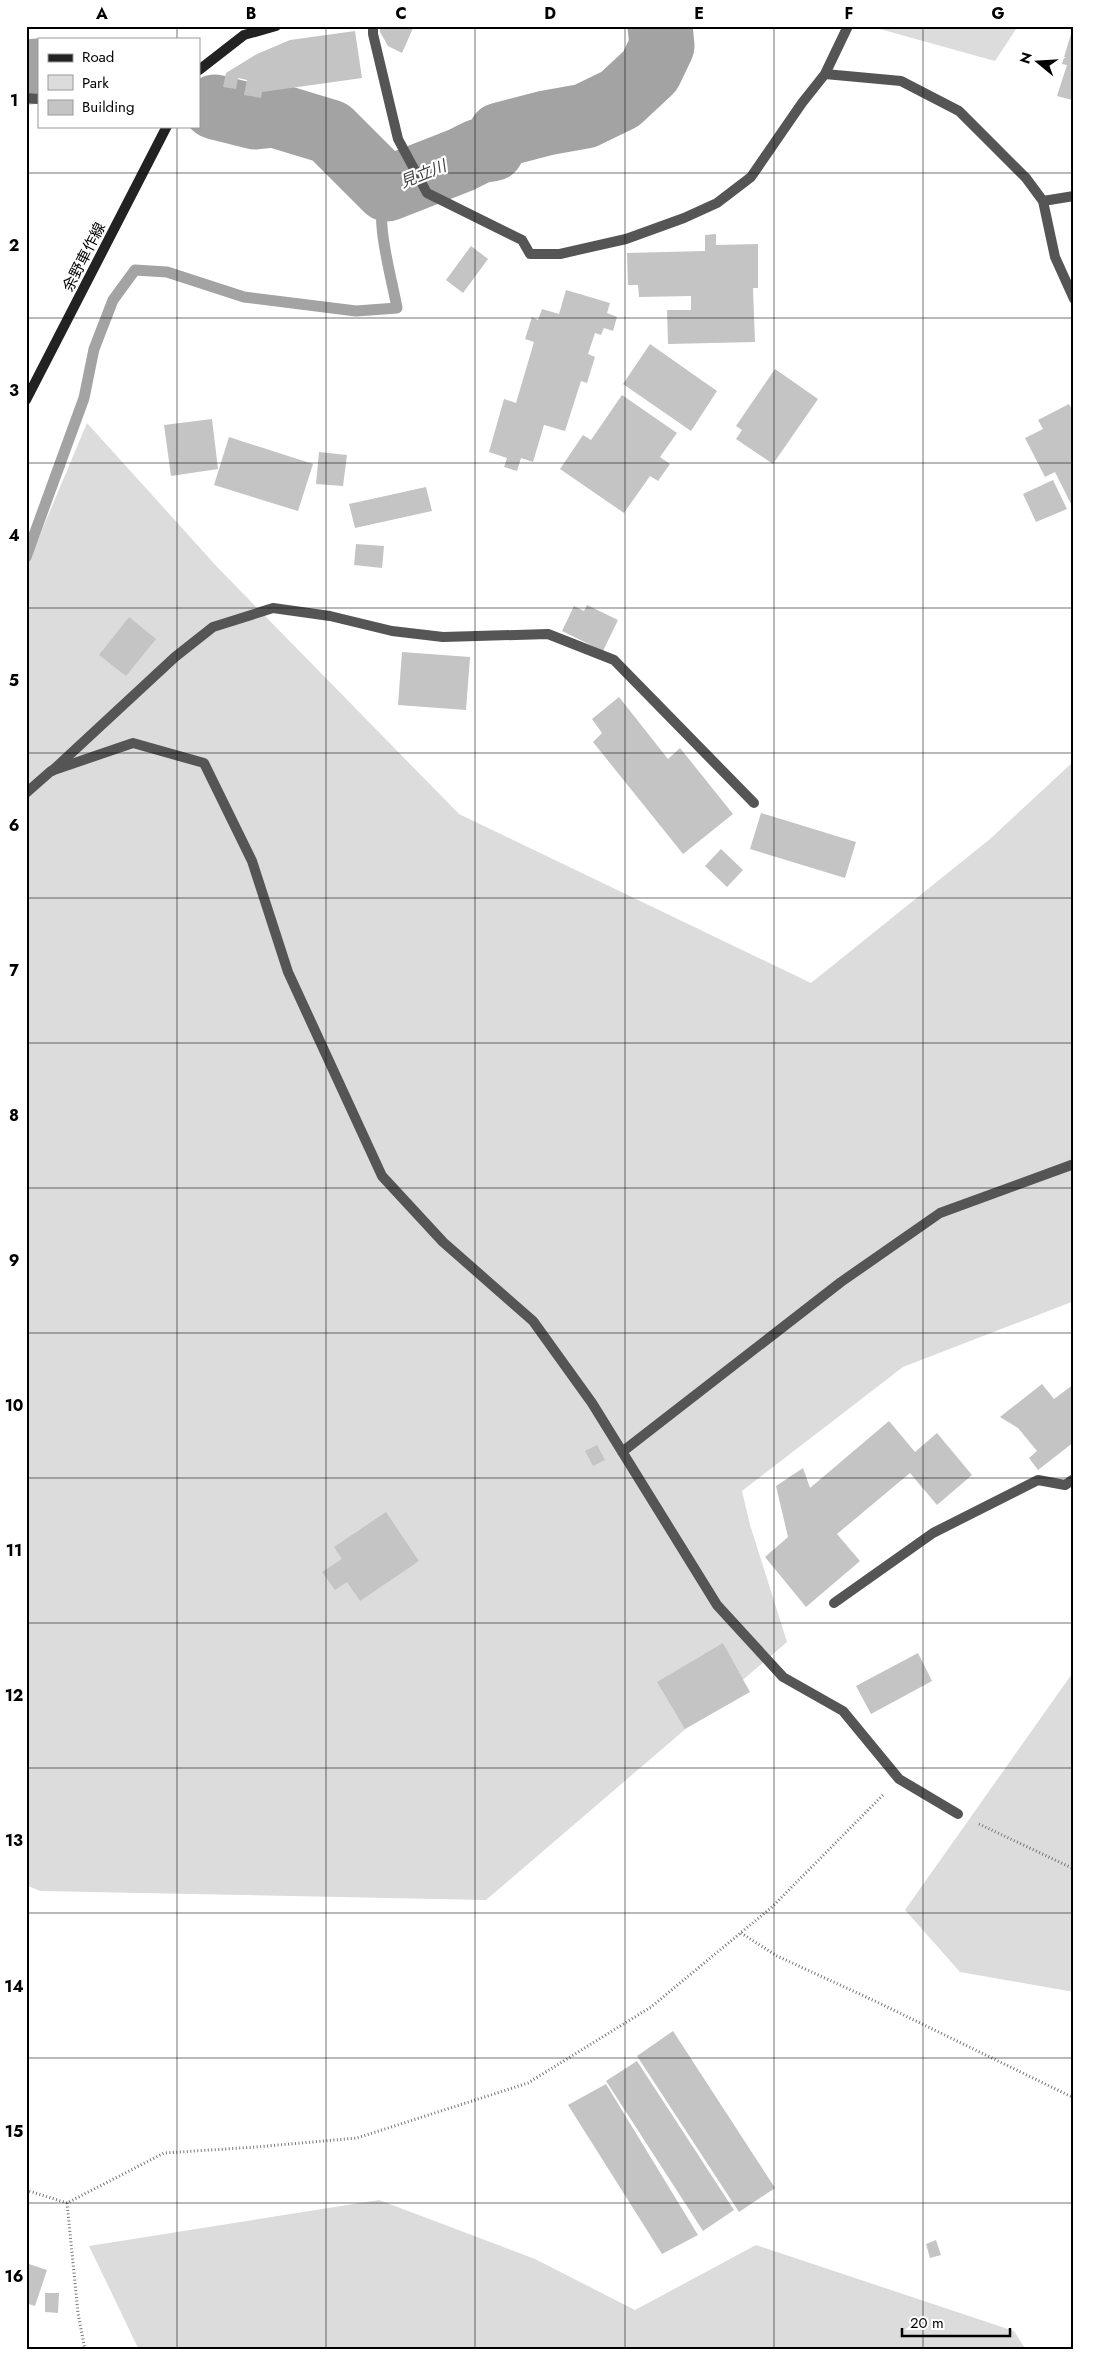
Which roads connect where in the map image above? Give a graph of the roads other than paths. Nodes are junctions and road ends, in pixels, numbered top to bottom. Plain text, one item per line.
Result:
1 (276, 26) edge
2 (373, 26) edge
3 (848, 26) edge
4 (200, 69) edge
5 (825, 74) junction
6 (166, 128) edge
7 (1074, 196) edge
8 (1043, 201) junction
9 (1074, 299) edge
10 (26, 400) edge
11 (51, 771) junction
12 (26, 793) edge
13 (754, 804) dead end
14 (1074, 1164) edge
15 (622, 1452) junction
16 (1074, 1479) edge
17 (834, 1603) dead end
18 (958, 1814) road end

1 - 4 main road
2 - 5 street
3 - 5 street
5 - 8 street
6 - 10 main road, 余野車作線
7 - 8 street
8 - 9 street
11 - 12 street
11 - 13 street
11 - 15 street
14 - 15 street
15 - 18 street
16 - 17 street

